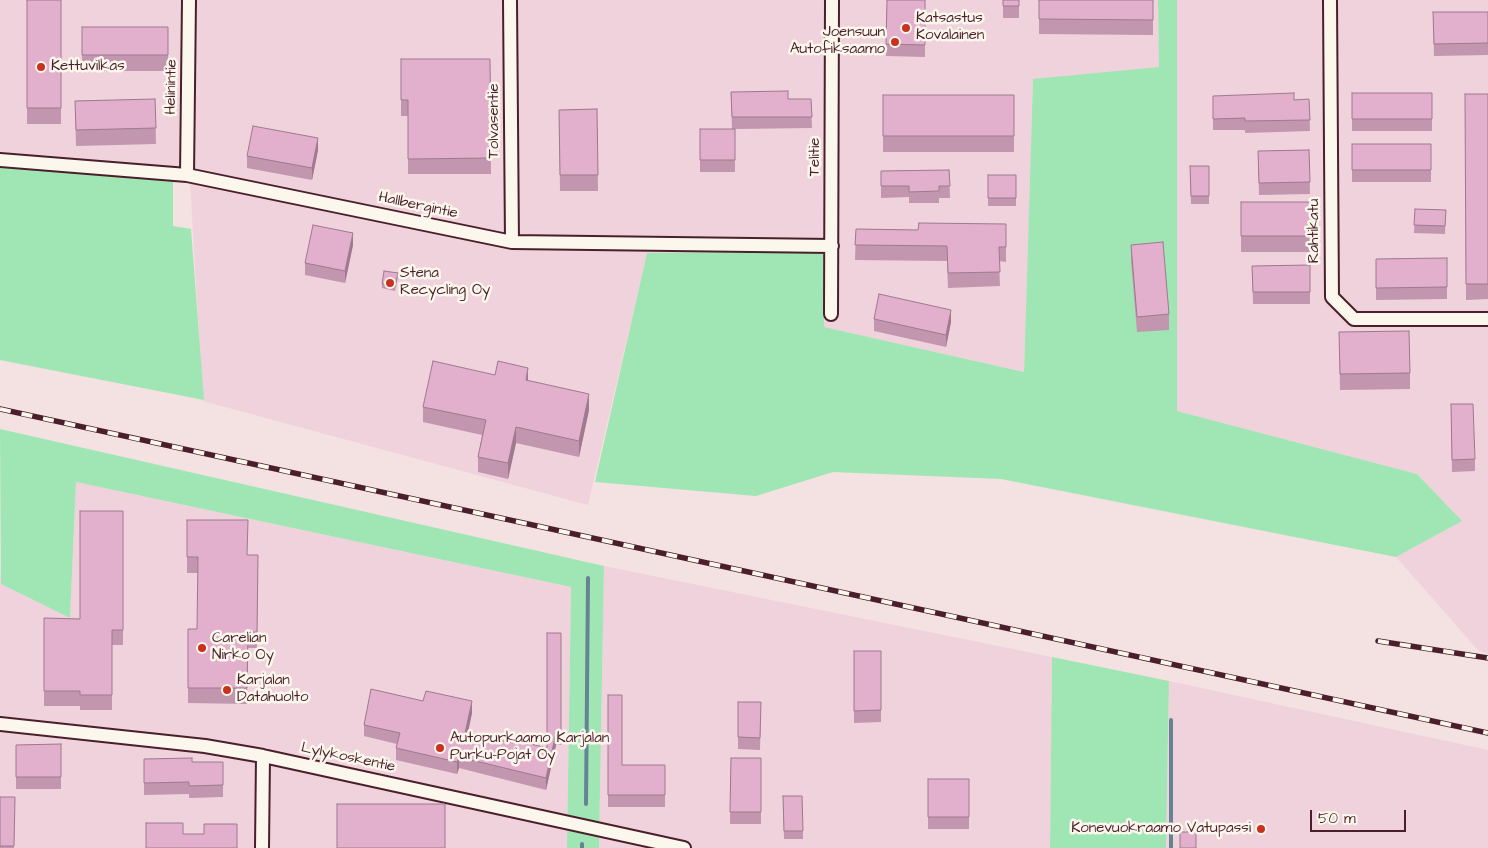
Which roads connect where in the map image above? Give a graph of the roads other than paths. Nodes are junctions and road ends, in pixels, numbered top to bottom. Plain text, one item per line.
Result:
1 (189, 0) edge
2 (510, 0) edge
3 (832, 0) edge
4 (1330, 0) edge
5 (0, 160) edge
6 (187, 175) junction
7 (512, 242) junction
8 (832, 246) junction
9 (832, 314) dead end
10 (1488, 319) edge
11 (0, 724) edge
12 (263, 756) junction
13 (262, 848) edge
14 (684, 848) edge

1 - 6 street, Helinintie
2 - 7 street, Tolvasentie
3 - 8 street, Telitie
4 - 10 street, Rahtikatu
5 - 6 street, Hallbergintie
6 - 7 street, Hallbergintie
7 - 8 street, Hallbergintie
8 - 9 street, Telitie
11 - 12 street, Lylykoskentie
12 - 13 street
12 - 14 street, Lylykoskentie

